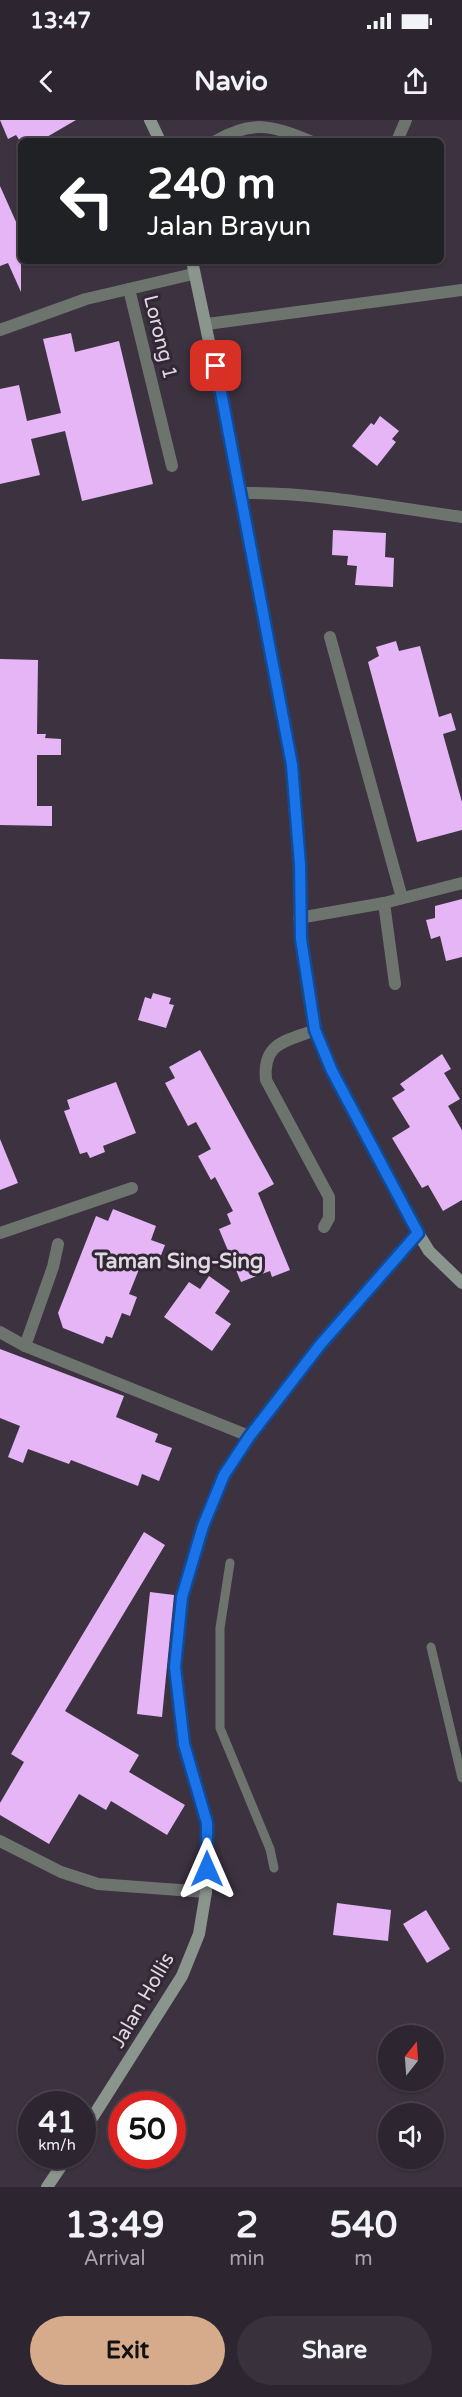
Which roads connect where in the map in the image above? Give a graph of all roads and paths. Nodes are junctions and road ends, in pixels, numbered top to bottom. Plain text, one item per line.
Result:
1 (150, 120) edge
2 (225, 120) edge
3 (406, 120) edge
4 (232, 131) junction
5 (159, 138) edge
6 (221, 138) edge
7 (301, 138) edge
8 (398, 138) edge
9 (193, 267) edge
10 (129, 289) junction
11 (462, 290) edge
12 (207, 324) junction
13 (0, 330) edge
14 (172, 465) dead end
15 (241, 493) junction
16 (462, 517) edge
17 (330, 637) dead end
18 (462, 883) edge
19 (402, 898) junction
20 (384, 903) junction
21 (299, 918) junction
22 (395, 984) dead end
23 (315, 1030) junction
24 (132, 1188) dead end
25 (324, 1227) dead end
26 (0, 1233) edge
27 (418, 1233) junction
28 (58, 1244) dead end
29 (462, 1283) edge
30 (0, 1332) edge
31 (25, 1346) junction
32 (249, 1437) junction
33 (230, 1563) dead end
34 (430, 1647) dead end
35 (462, 1778) edge
36 (0, 1841) edge
37 (274, 1868) dead end
38 (206, 1892) junction
39 (96, 2112) edge
40 (59, 2169) edge
41 (47, 2187) edge

1 - 5 main road
2 - 4 street
3 - 8 street
4 - 6 street
4 - 7 street
9 - 10 street
9 - 12 main road
10 - 13 street
10 - 14 street, Lorong 1
11 - 12 street
12 - 15 main road
15 - 16 street
15 - 21 main road
17 - 19 street
18 - 19 street
19 - 20 street
20 - 21 street
20 - 22 street
21 - 23 main road
23 - 25 street
23 - 27 main road
24 - 26 street
27 - 29 main road
27 - 32 main road, Jalan Hollis
28 - 31 street
30 - 31 street
31 - 32 street
32 - 38 main road, Jalan Hollis
33 - 37 lane
34 - 35 lane
36 - 38 street
38 - 39 main road, Jalan Hollis
40 - 41 main road

